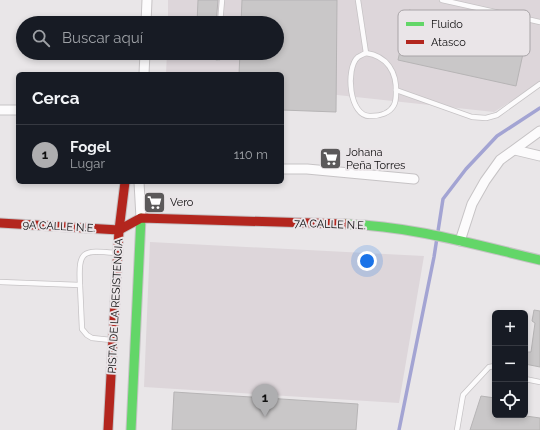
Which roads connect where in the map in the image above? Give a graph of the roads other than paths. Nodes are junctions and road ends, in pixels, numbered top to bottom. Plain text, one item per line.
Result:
1 (147, 0) edge
2 (222, 0) edge
3 (358, 0) edge
4 (442, 0) edge
5 (487, 10) edge
6 (146, 16) edge
7 (221, 16) edge
8 (530, 20) edge
9 (540, 22) edge
10 (366, 53) junction
11 (145, 60) edge
12 (144, 72) edge
13 (540, 84) edge
14 (396, 90) junction
15 (0, 110) edge
16 (16, 110) edge
17 (540, 131) edge
18 (515, 150) junction
19 (540, 156) edge
20 (284, 169) edge
21 (414, 179) dead end
22 (125, 184) edge
23 (139, 184) edge
24 (141, 218) junction
25 (0, 223) edge
26 (119, 230) junction
27 (460, 241) junction
28 (118, 253) junction
29 (540, 260) edge
30 (0, 282) edge
31 (80, 285) junction
32 (113, 340) junction
33 (492, 366) edge
34 (528, 380) edge
35 (540, 382) edge
36 (108, 430) edge
37 (131, 430) edge
38 (457, 430) edge

1 - 6 street
2 - 7 lane
3 - 10 lane
4 - 5 lane
8 - 9 lane
10 - 14 lane
10 - 14 lane
11 - 12 street
13 - 14 lane
15 - 16 street
17 - 18 street
18 - 19 street
18 - 27 street
20 - 21 street
22 - 26 street, PISTA DE LA RESISTENCIA
23 - 24 street, PISTA DE LA RESISTENCIA
24 - 26 street
24 - 27 street, 7A CALLE N.E.
24 - 37 street, PISTA DE LA RESISTENCIA
25 - 26 street, 9A CALLE N.E.
26 - 28 street, PISTA DE LA RESISTENCIA
27 - 29 street, 7A CALLE N.E.
28 - 31 lane
28 - 32 street, PISTA DE LA RESISTENCIA
30 - 31 lane
31 - 32 lane
32 - 36 street, PISTA DE LA RESISTENCIA
33 - 38 lane
34 - 35 lane

